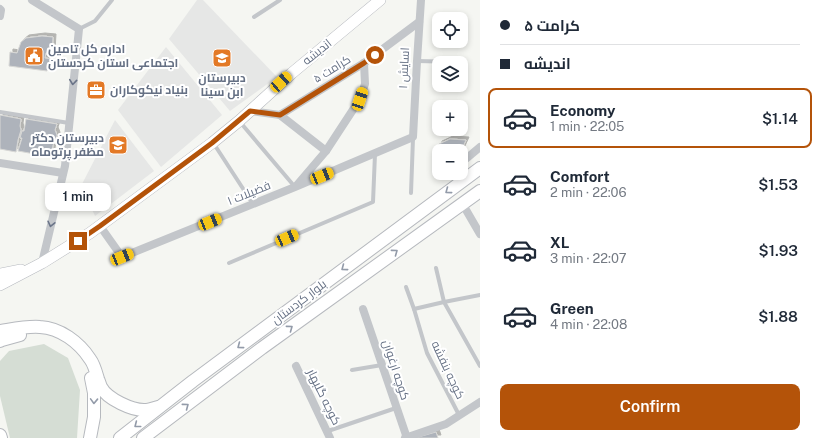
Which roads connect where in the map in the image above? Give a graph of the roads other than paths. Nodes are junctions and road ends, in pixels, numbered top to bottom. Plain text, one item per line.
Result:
1 (32, 0) edge
2 (112, 0) edge
3 (280, 0) edge
4 (380, 0) edge
5 (421, 0) edge
6 (0, 9) edge
7 (0, 16) edge
8 (254, 17) dead end
9 (419, 22) junction
10 (79, 30) junction
11 (417, 61) junction
12 (432, 61) edge
13 (364, 63) junction
14 (250, 111) junction
15 (0, 112) edge
16 (280, 115) junction
17 (239, 121) junction
18 (69, 123) junction
19 (413, 137) junction
20 (212, 143) junction
21 (480, 147) edge
22 (326, 151) junction
23 (375, 154) junction
24 (468, 157) edge
25 (0, 163) edge
26 (480, 168) edge
27 (63, 173) junction
28 (295, 187) junction
29 (480, 191) edge
30 (411, 193) dead end
31 (462, 203) junction
32 (253, 204) junction
33 (100, 226) junction
34 (477, 226) edge
35 (480, 234) edge
36 (42, 263) junction
37 (229, 263) dead end
38 (436, 268) dead end
39 (0, 274) edge
40 (0, 285) edge
41 (406, 287) dead end
42 (480, 295) edge
43 (444, 302) junction
44 (363, 309) dead end
45 (414, 309) junction
46 (0, 331) edge
47 (0, 341) edge
48 (382, 365) junction
49 (296, 366) dead end
50 (480, 366) edge
51 (352, 370) dead end
52 (193, 380) junction
53 (202, 393) junction
54 (480, 402) edge
55 (161, 406) junction
56 (396, 408) junction
57 (459, 415) junction
58 (329, 434) edge
59 (0, 435) edge
60 (1, 438) edge
61 (90, 438) edge
62 (120, 438) edge
63 (144, 438) edge
64 (406, 438) edge

1 - 10 street
2 - 10 lane
3 - 8 lane
4 - 14 street, اندیشه
5 - 9 street, اسایش ۱
6 - 7 street
9 - 11 street, اسایش ۱
9 - 13 street, کرامت ۵
10 -> 18 street
11 - 12 lane
11 - 19 street, اسایش ۱
13 - 16 street, کرامت ۵
13 - 22 street, فضیلات ۱
14 - 16 street
14 - 17 street, اندیشه
15 - 18 lane
16 - 22 street
17 - 20 street, اندیشه
17 - 28 lane
18 - 27 street
19 - 23 street, فضیلات ۱
19 - 30 lane
20 - 32 lane
20 - 33 street, اندیشه
21 - 24 street
22 - 28 street, فضیلات ۱
23 - 28 street, فضیلات ۱
23 - 37 lane
25 - 27 street
26 -> 52 main road, بلوار کردستان
27 -> 36 street
28 - 32 street, فضیلات ۱
29 - 31 main road, بلوار کردستان
31 - 34 street
53 -> 31 main road, بلوار کردستان
32 - 33 street, فضیلات ۱
33 - 36 street, اندیشه
34 - 35 street
36 - 39 street, اندیشه
36 - 40 street, اندیشه
38 - 43 lane
41 - 45 lane, کوچه بنفشه
42 - 43 lane
43 - 45 lane
43 - 50 lane
44 - 48 street, کوچه ارغوان
45 - 57 lane, کوچه بنفشه
46 - 55 main road
47 -> 61 main road
48 - 51 lane
48 - 56 street, کوچه ارغوان
49 - 58 street, کوچه گلبهار
52 - 53 main road
52 - 55 main road, بلوار کردستان
63 -> 53 main road, بلوار کردستان
54 - 57 street
55 -> 62 main road, بلوار کردستان
56 - 58 lane
56 - 64 street, کوچه ارغوان
57 - 64 street
59 - 60 main road

